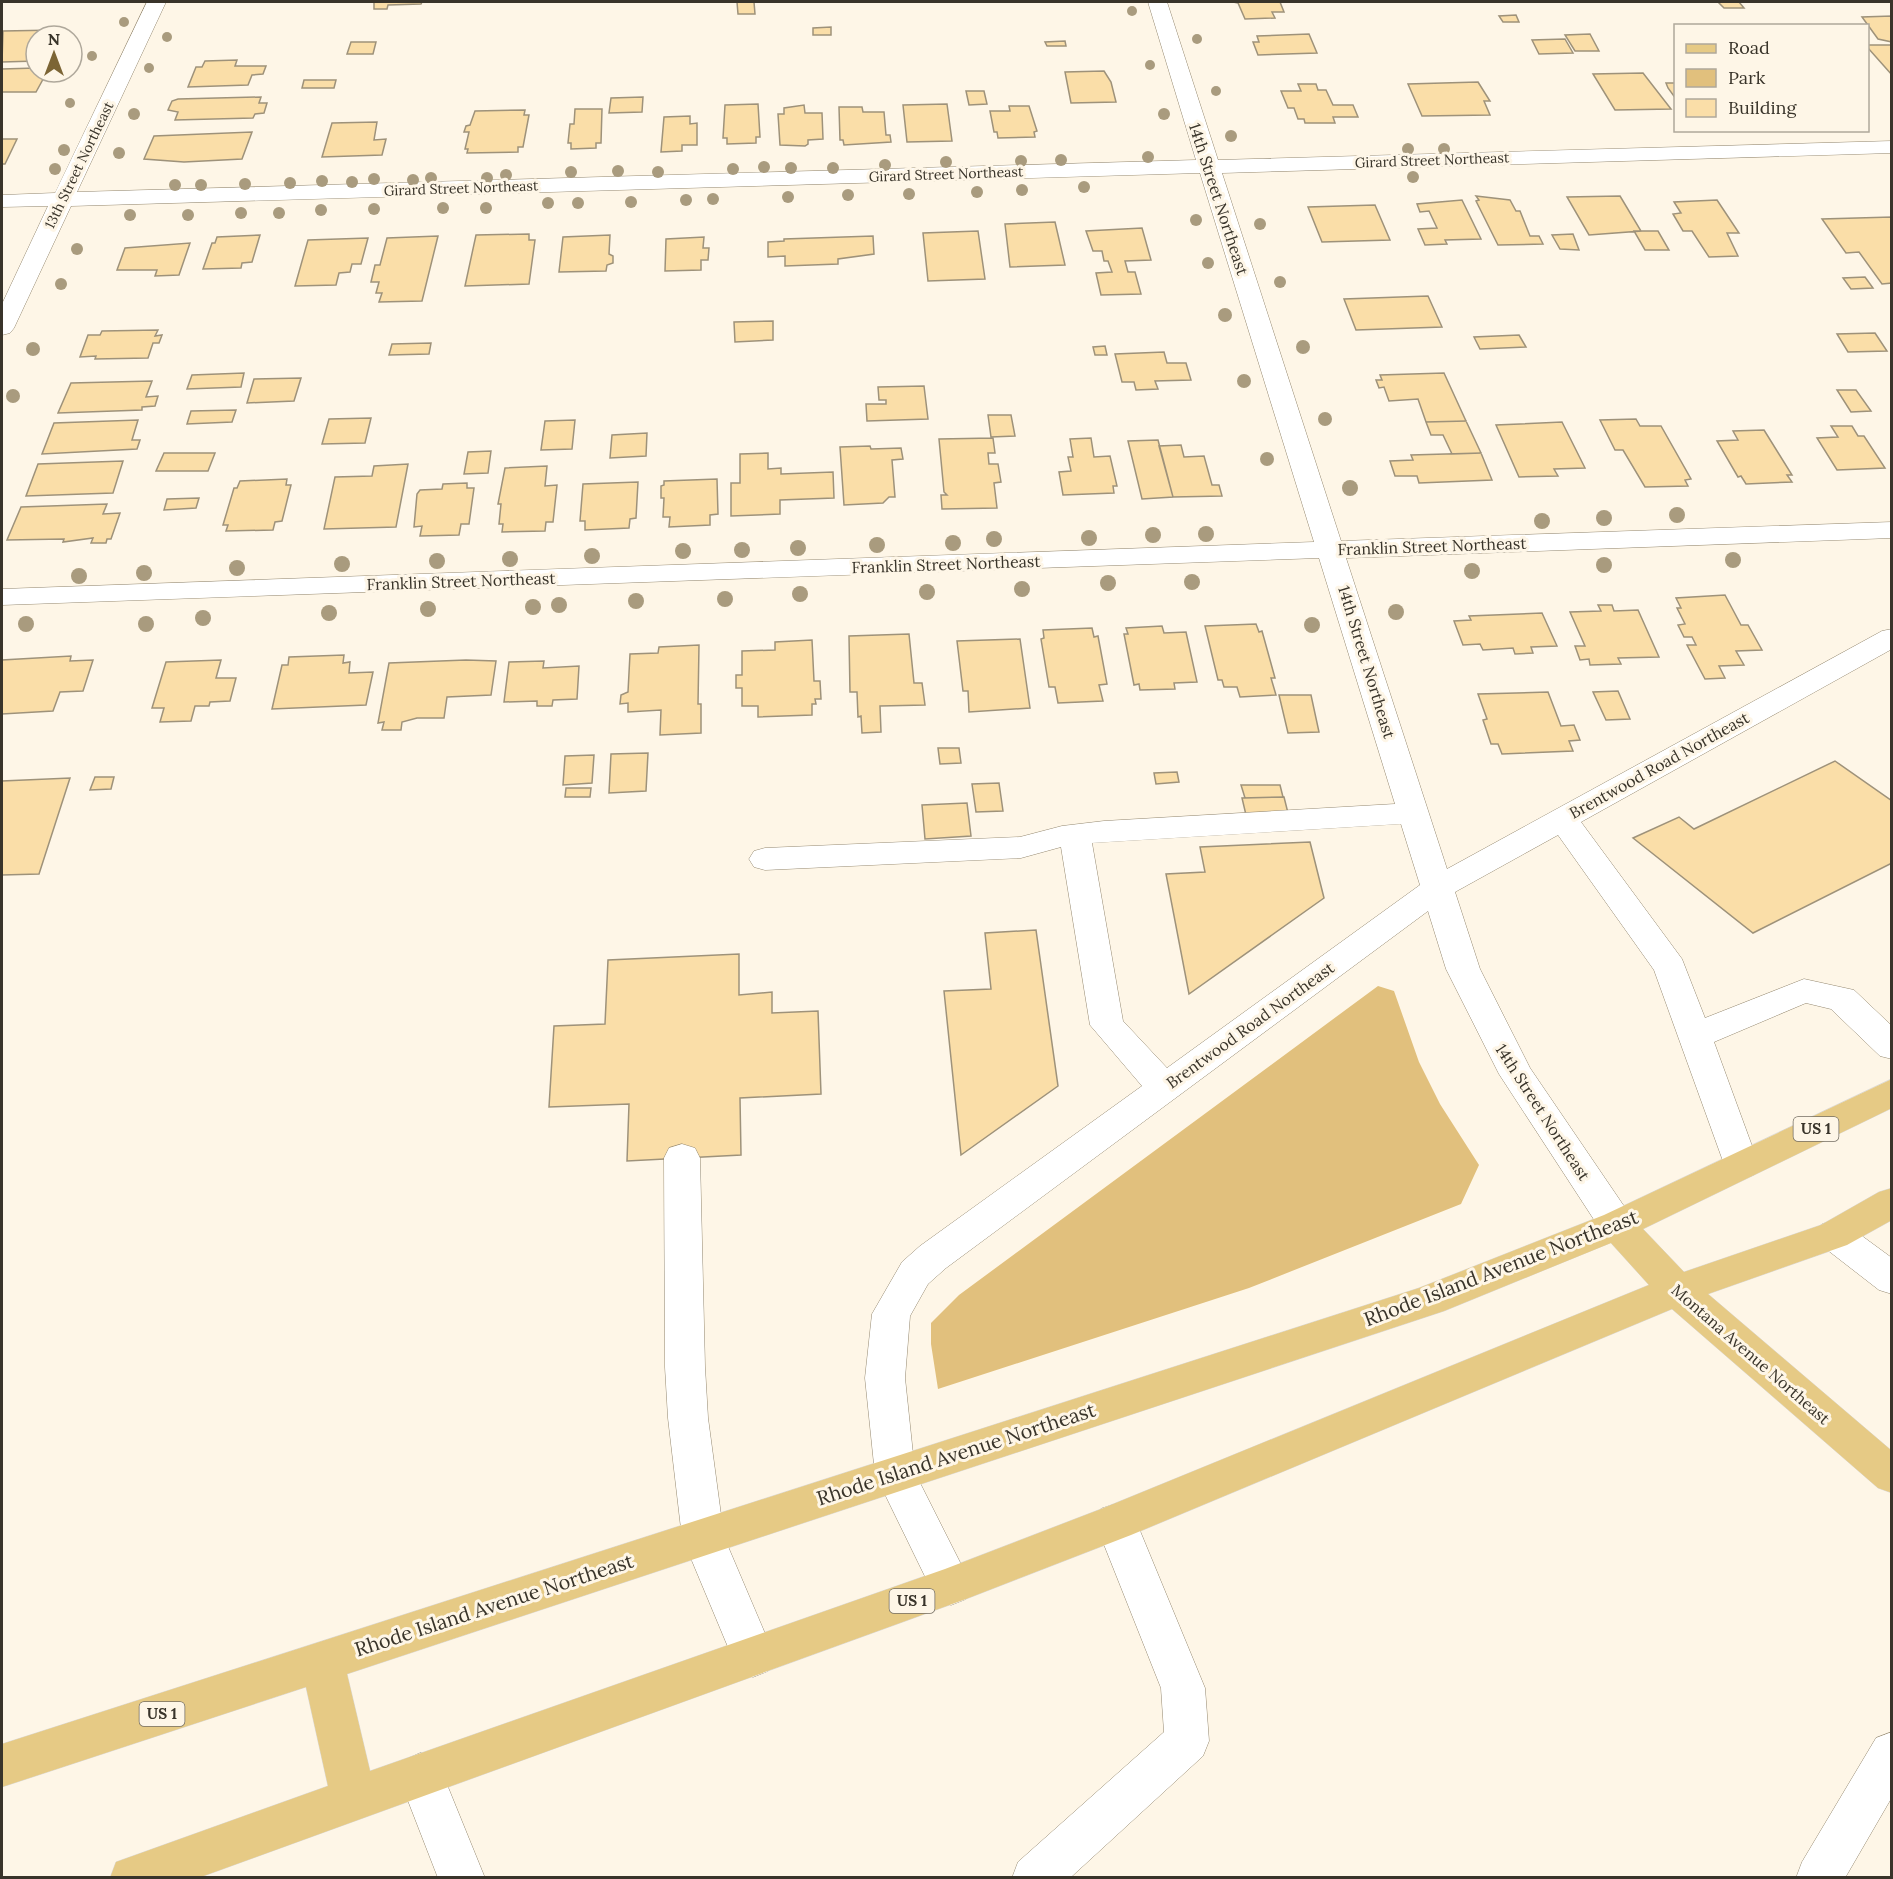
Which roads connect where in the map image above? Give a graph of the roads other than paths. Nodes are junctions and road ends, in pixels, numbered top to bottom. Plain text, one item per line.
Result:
1 (156, 2) edge
2 (1156, 2) edge
3 (1892, 147) edge
4 (1209, 167) junction
5 (62, 200) junction
6 (2, 201) edge
7 (2, 328) edge
8 (1892, 530) edge
9 (1332, 549) junction
10 (2, 597) edge
11 (1892, 637) edge
12 (1415, 813) junction
13 (1562, 818) junction
14 (1075, 835) junction
15 (765, 859) dead end
16 (1439, 887) junction
17 (1694, 1036) junction
18 (1892, 1047) edge
19 (1164, 1087) junction
20 (1892, 1092) edge
21 (682, 1158) dead end
22 (1741, 1165) junction
23 (1892, 1202) edge
24 (1617, 1225) junction
25 (1834, 1235) junction
26 (1892, 1279) edge
27 (1677, 1290) junction
28 (895, 1474) junction
29 (1892, 1476) edge
30 (1116, 1522) junction
31 (704, 1536) junction
32 (951, 1586) junction
33 (753, 1657) junction
34 (322, 1662) junction
35 (1892, 1753) edge
36 (2, 1766) edge
37 (421, 1775) junction
38 (354, 1799) junction
39 (133, 1878) edge
40 (462, 1878) edge
41 (1035, 1878) edge
42 (1818, 1878) edge

1 - 5 street, 13th Street Northeast
2 - 4 street, 14th Street Northeast
3 - 4 street, Girard Street Northeast
4 - 5 street, Girard Street Northeast
4 - 9 street, 14th Street Northeast
5 - 6 street, Girard Street Northeast
5 - 7 street, 13th Street Northeast
8 - 9 street, Franklin Street Northeast
9 - 10 street, Franklin Street Northeast
9 - 12 street, 14th Street Northeast
11 - 13 street, Brentwood Road Northeast
12 - 14 street
12 - 16 street, 14th Street Northeast
13 - 16 street, Brentwood Road Northeast
13 - 17 street
14 - 15 street
14 - 19 street
16 - 19 street, Brentwood Road Northeast
16 - 24 street, 14th Street Northeast
17 - 18 street
17 - 22 street
19 - 28 street, Brentwood Road Northeast
20 - 22 main road, Rhode Island Avenue Northeast / US 1
21 - 31 street
22 - 24 main road, Rhode Island Avenue Northeast / US 1
23 - 25 main road, US 1
24 - 27 main road, Montana Avenue Northeast
24 - 28 main road, Rhode Island Avenue Northeast / US 1
25 - 26 street
25 - 27 main road, US 1
27 - 29 main road, Montana Avenue Northeast
27 - 30 main road, US 1
28 - 31 main road, Rhode Island Avenue Northeast / US 1
28 - 32 street, Brentwood Road Northeast
30 - 32 main road, US 1
30 - 41 street
31 - 33 street
31 - 34 main road, Rhode Island Avenue Northeast / US 1
32 - 33 main road, US 1
33 - 37 main road, US 1
34 - 36 main road, Rhode Island Avenue Northeast / US 1
34 - 38 main road
35 - 42 street
37 - 38 main road, US 1
37 - 40 street
38 - 39 main road, US 1

